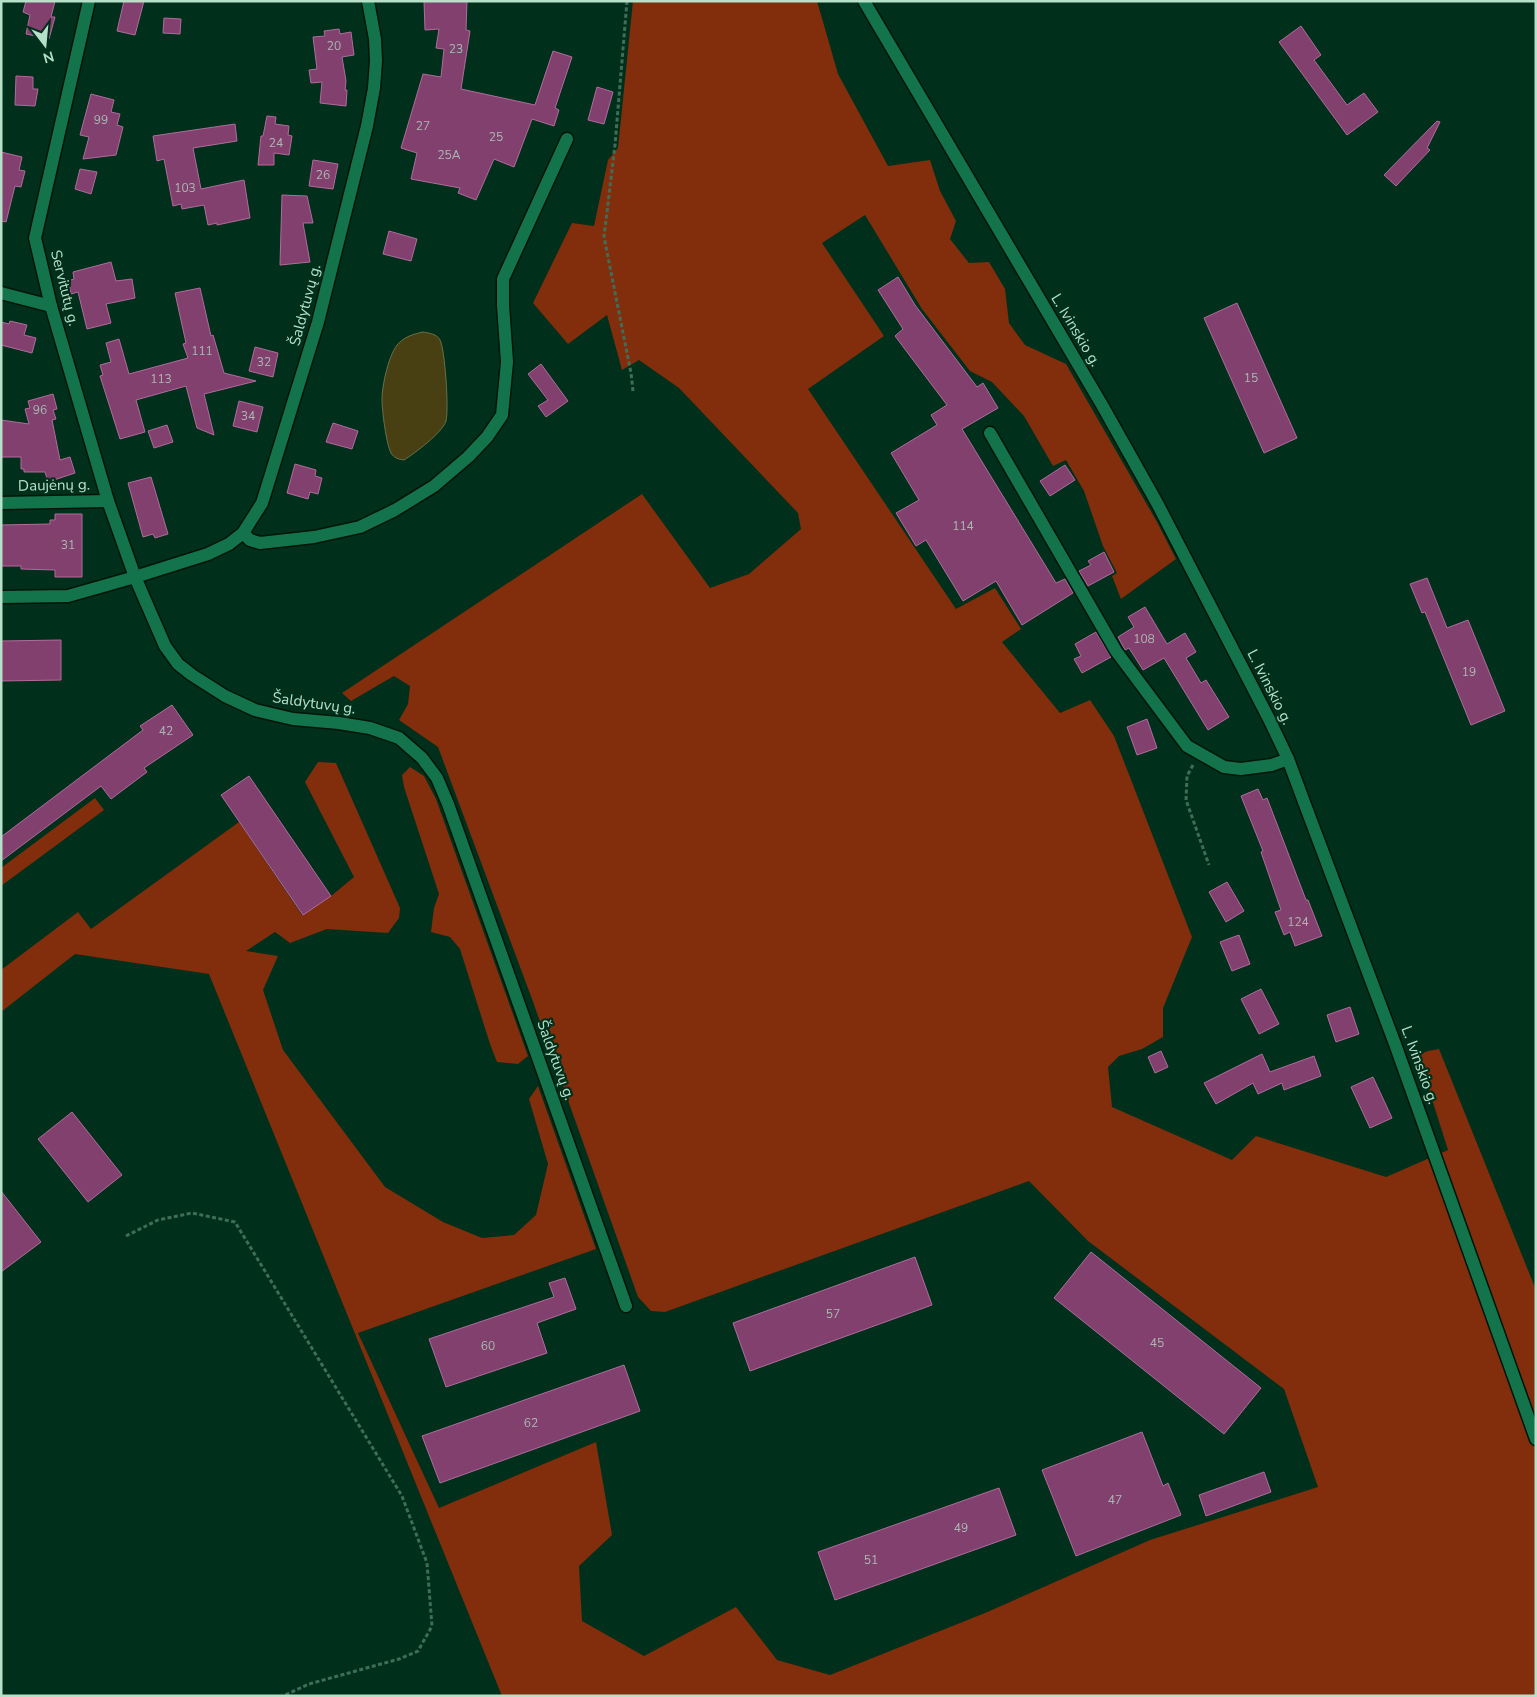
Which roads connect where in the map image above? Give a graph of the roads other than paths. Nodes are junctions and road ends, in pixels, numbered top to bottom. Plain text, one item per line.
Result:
1 (89, 1) edge
2 (368, 1) edge
3 (864, 1) edge
4 (567, 139) dead end
5 (1, 293) edge
6 (51, 306) junction
7 (990, 433) dead end
8 (108, 501) junction
9 (1, 502) edge
10 (243, 533) junction
11 (135, 578) junction
12 (1, 597) edge
13 (1288, 759) junction
14 (626, 1306) dead end
15 (1536, 1439) edge

1 - 6 street, Servitutų g.
2 - 10 street, Šaldytuvų g.
3 - 13 street, L. Ivinskio g.
4 - 10 street
5 - 6 street
6 - 8 street, Servitutų g.
7 - 13 street
8 - 9 street, Daujėnų g.
8 - 11 street, Servitutų g.
10 - 11 street, Šaldytuvų g.
11 - 12 street
11 - 14 street, Šaldytuvų g.
13 - 15 street, L. Ivinskio g.

